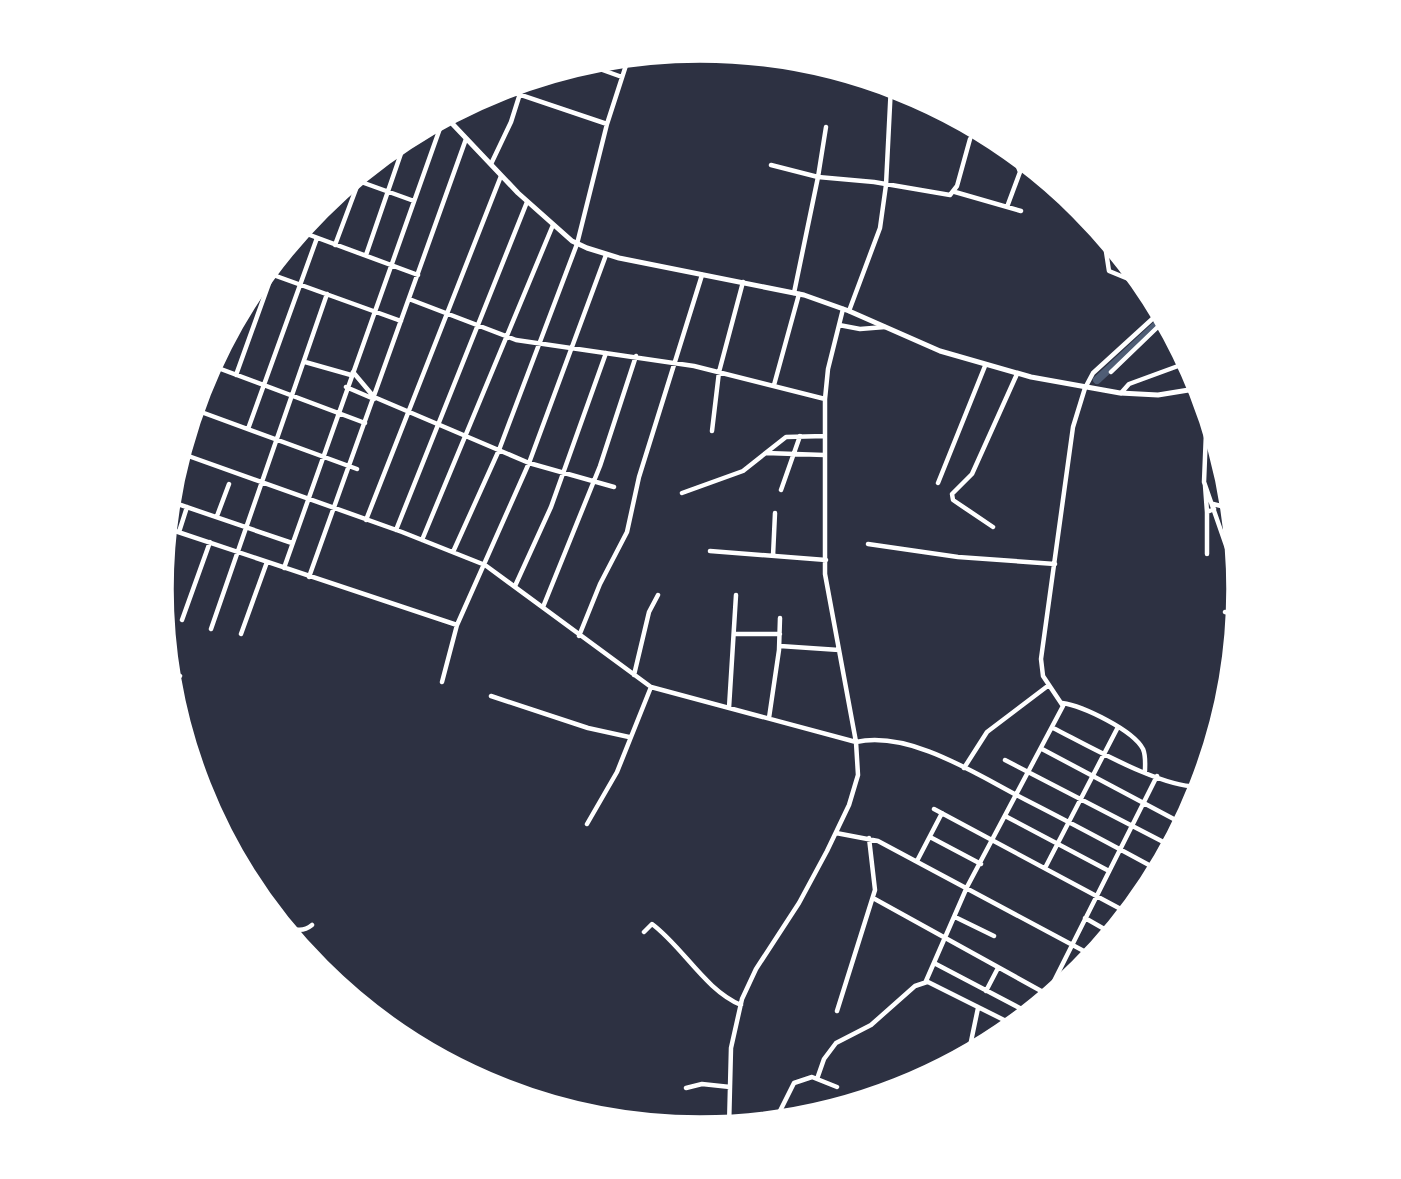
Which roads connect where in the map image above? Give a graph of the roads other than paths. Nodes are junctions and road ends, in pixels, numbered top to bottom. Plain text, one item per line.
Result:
1 (625, 67) edge
2 (603, 70) edge
3 (622, 77) junction
4 (520, 95) joint
5 (890, 96) edge
6 (452, 124) edge
7 (607, 124) junction
8 (826, 127) dead end
9 (440, 130) edge
10 (466, 139) junction
11 (970, 139) dead end
12 (401, 155) edge
13 (491, 164) junction
14 (771, 165) dead end
15 (1018, 167) edge
16 (501, 176) junction
17 (818, 177) junction
18 (364, 183) edge
19 (886, 185) junction
20 (388, 191) junction
21 (352, 192) edge
22 (955, 192) junction
23 (414, 201) junction
24 (527, 202) junction
25 (1007, 207) junction
26 (1021, 211) dead end
27 (553, 225) junction
28 (309, 235) edge
29 (317, 238) junction
30 (577, 244) junction
31 (335, 245) junction
32 (1106, 251) edge
33 (366, 255) junction
34 (606, 255) junction
35 (391, 264) junction
36 (702, 274) junction
37 (418, 275) junction
38 (275, 276) edge
39 (1127, 278) edge
40 (743, 281) junction
41 (300, 285) junction
42 (268, 286) edge
43 (796, 293) junction
44 (327, 295) junction
45 (409, 299) junction
46 (846, 310) junction
47 (374, 311) junction
48 (446, 313) junction
49 (1154, 318) edge
50 (401, 321) junction
51 (476, 325) junction
52 (839, 325) junction
53 (1159, 326) edge
54 (886, 327) junction
55 (508, 338) junction
56 (540, 345) junction
57 (573, 350) junction
58 (606, 354) junction
59 (636, 356) junction
60 (305, 362) junction
61 (674, 363) junction
62 (985, 366) junction
63 (1179, 366) edge
64 (221, 369) edge
65 (719, 372) junction
66 (1111, 372) dead end
67 (352, 373) junction
68 (1017, 374) junction
69 (236, 375) junction
70 (263, 385) junction
71 (774, 385) junction
72 (346, 387) junction
73 (1085, 388) junction
74 (1190, 390) edge
75 (1121, 393) junction
76 (292, 396) junction
77 (374, 398) junction
78 (825, 398) junction
79 (408, 410) junction
80 (203, 413) edge
81 (339, 413) junction
82 (365, 423) junction
83 (438, 423) junction
84 (248, 429) junction
85 (712, 431) dead end
86 (467, 436) junction
87 (800, 436) junction
88 (825, 436) junction
89 (276, 439) junction
90 (1207, 439) edge
91 (499, 450) junction
92 (765, 453) junction
93 (824, 455) junction
94 (189, 456) edge
95 (323, 456) junction
96 (792, 456) junction
97 (529, 463) junction
98 (351, 467) junction
99 (357, 469) dead end
100 (562, 474) junction
101 (261, 482) junction
102 (594, 482) junction
103 (938, 483) dead end
104 (229, 484) dead end
105 (1205, 485) junction
106 (614, 487) dead end
107 (780, 489) dead end
108 (682, 493) dead end
109 (307, 498) junction
110 (179, 504) edge
111 (1213, 506) junction
112 (187, 507) junction
113 (1222, 507) edge
114 (334, 508) junction
115 (1207, 512) junction
116 (775, 513) dead end
117 (217, 516) junction
118 (366, 520) junction
119 (244, 526) junction
120 (993, 527) dead end
121 (396, 530) junction
122 (176, 531) edge
123 (179, 532) junction
124 (422, 540) junction
125 (209, 542) junction
126 (292, 543) junction
127 (868, 544) dead end
128 (1227, 549) edge
129 (710, 551) dead end
130 (237, 552) junction
131 (453, 552) junction
132 (1207, 554) dead end
133 (773, 556) junction
134 (826, 560) junction
135 (267, 562) junction
136 (1055, 564) junction
137 (485, 565) junction
138 (284, 568) junction
139 (309, 577) junction
140 (515, 586) junction
141 (658, 595) dead end
142 (736, 595) dead end
143 (542, 607) junction
144 (1225, 612) dead end
145 (1228, 613) edge
146 (780, 618) dead end
147 (182, 620) dead end
148 (457, 625) junction
149 (211, 629) dead end
150 (241, 634) dead end
151 (734, 634) junction
152 (780, 634) junction
153 (579, 636) junction
154 (780, 646) junction
155 (838, 650) junction
156 (634, 675) junction
157 (442, 682) dead end
158 (1049, 685) junction
159 (651, 687) junction
160 (491, 696) dead end
161 (1062, 703) junction
162 (729, 708) junction
163 (769, 718) junction
164 (1118, 727) junction
165 (1053, 728) junction
166 (629, 737) junction
167 (856, 742) junction
168 (1042, 749) junction
169 (1104, 754) junction
170 (1005, 761) dead end
171 (964, 768) junction
172 (1145, 771) junction
173 (1030, 773) junction
174 (1093, 776) junction
175 (1157, 776) junction
176 (1191, 787) edge
177 (1018, 796) junction
178 (1080, 798) junction
179 (1143, 803) junction
180 (934, 809) dead end
181 (942, 813) junction
182 (1007, 817) junction
183 (1175, 820) edge
184 (1069, 822) junction
185 (587, 824) dead end
186 (1132, 825) junction
187 (836, 833) junction
188 (930, 837) junction
189 (869, 838) junction
190 (994, 841) junction
191 (1164, 842) edge
192 (1056, 844) junction
193 (1119, 849) junction
194 (917, 861) junction
195 (981, 864) junction
196 (1151, 865) edge
197 (1045, 868) junction
198 (1108, 871) junction
199 (967, 887) junction
200 (1096, 895) junction
201 (873, 898) junction
202 (1121, 909) edge
203 (955, 917) junction
204 (1085, 918) junction
205 (312, 925) dead end
206 (1105, 929) edge
207 (297, 930) edge
208 (644, 932) dead end
209 (994, 936) dead end
210 (945, 939) junction
211 (1071, 942) junction
212 (1085, 951) edge
213 (934, 963) junction
214 (998, 968) junction
215 (1055, 981) edge
216 (927, 982) junction
217 (986, 991) junction
218 (1042, 992) edge
219 (741, 1005) junction
220 (978, 1008) junction
221 (1022, 1009) edge
222 (837, 1011) dead end
223 (1005, 1021) edge
224 (971, 1044) edge
225 (817, 1079) junction
226 (730, 1087) junction
227 (837, 1087) dead end
228 (686, 1088) dead end
229 (779, 1112) edge
230 (729, 1117) edge

1 - 3 street
2 - 3 street
3 - 7 street
4 - 7 street
4 - 13 street
5 - 19 street
6 - 10 street
7 - 30 street
8 - 17 street
9 - 23 street
10 - 13 street
10 - 37 street
11 - 22 street
12 - 20 street
13 - 16 street
14 - 17 street
15 - 25 street
16 - 24 street
16 - 48 street
17 - 19 street
17 - 43 street
18 - 20 street
19 - 22 street
19 - 46 street
20 - 23 street
20 - 33 street
21 - 31 street
22 - 25 street
23 - 35 street
24 - 27 street
24 - 51 street
25 - 26 street
27 - 30 street
27 - 55 street
28 - 29 street
29 - 31 street
29 - 41 street
30 - 34 street
30 - 56 street
31 - 33 street
32 - 39 street
33 - 35 street
34 - 36 street
34 - 57 street
35 - 37 street
35 - 47 street
36 - 40 street
36 - 61 street
37 - 45 street
38 - 41 street
40 - 43 street
40 - 65 street
41 - 44 street
41 - 70 street
42 - 69 street
43 - 46 street
43 - 71 street
44 - 47 street
44 - 60 street
45 - 48 street
45 - 50 street
46 - 52 street
46 - 54 street
47 - 50 street
47 - 67 street
48 - 51 street
48 - 79 street
49 - 73 street
50 - 77 street
51 - 55 street
51 - 83 street
52 - 54 street
52 - 78 street
53 - 66 street
54 - 62 street
55 - 56 street
55 - 86 street
56 - 57 street
56 - 91 street
57 - 58 street
57 - 97 street
58 - 59 street
58 - 100 street
59 - 61 street
59 - 102 street
60 - 67 street
60 - 76 street
61 - 65 street
61 - 153 street
62 - 68 street
62 - 103 street
63 - 75 street
64 - 69 street
65 - 71 street
65 - 85 street
67 - 72 street
67 - 77 street
68 - 73 street
68 - 120 street
69 - 70 street
70 - 76 street
70 - 84 street
71 - 78 street
72 - 77 street
72 - 81 street
73 - 75 street
73 - 136 street
74 - 75 street
76 - 81 street
76 - 89 street
77 - 79 street
77 - 82 street
78 - 88 street
79 - 83 street
79 - 118 street
80 - 84 street
81 - 82 street
81 - 95 street
82 - 98 street
83 - 86 street
83 - 121 street
84 - 89 street
86 - 91 street
86 - 124 street
87 - 88 street
87 - 92 street
87 - 96 street
88 - 93 street
89 - 95 street
89 - 101 street
90 - 105 street
91 - 97 street
91 - 131 street
92 - 96 street
92 - 108 street
93 - 96 street
93 - 134 street
94 - 101 street
95 - 98 street
95 - 109 street
96 - 107 street
97 - 100 street
97 - 137 street
98 - 99 street
98 - 114 street
100 - 102 street
100 - 140 street
101 - 109 street
101 - 119 street
102 - 106 street
102 - 143 street
104 - 117 street
105 - 111 street
105 - 115 street
109 - 114 street
109 - 126 street
110 - 112 street
111 - 113 street
111 - 115 street
111 - 128 street
112 - 117 street
112 - 123 street
114 - 118 street
114 - 139 street
115 - 132 street
116 - 133 street
117 - 119 street
118 - 121 street
119 - 126 street
119 - 130 street
121 - 124 street
122 - 123 street
123 - 125 street
124 - 131 street
125 - 130 street
125 - 147 street
126 - 138 street
127 - 136 street
129 - 133 street
130 - 135 street
130 - 149 street
131 - 137 street
133 - 134 street
134 - 155 street
135 - 138 street
135 - 150 street
136 - 158 street
137 - 140 street
137 - 148 street
138 - 139 street
139 - 148 street
140 - 143 street
141 - 156 street
142 - 151 street
143 - 153 street
144 - 145 street
146 - 152 street
148 - 157 street
151 - 152 street
151 - 162 street
152 - 154 street
153 - 156 street
154 - 155 street
154 - 163 street
155 - 167 street
156 - 159 street
158 - 161 street
158 - 171 street
159 - 162 street
159 - 166 street
160 - 166 street
161 - 164 street
161 - 165 street
162 - 163 street
163 - 167 street
164 - 169 street
164 - 172 street
165 - 168 street
165 - 169 street
166 - 185 street
167 - 171 street
167 - 187 street
168 - 173 street
168 - 174 street
169 - 172 street
169 - 174 street
170 - 173 street
171 - 177 street
172 - 175 street
173 - 177 street
173 - 178 street
174 - 178 street
174 - 179 street
175 - 176 street
175 - 179 street
177 - 182 street
177 - 184 street
178 - 184 street
178 - 186 street
179 - 183 street
179 - 186 street
180 - 181 street
181 - 188 street
181 - 190 street
182 - 190 street
182 - 192 street
184 - 192 street
184 - 193 street
186 - 191 street
186 - 193 street
187 - 189 street
187 - 219 street
188 - 194 street
188 - 195 street
189 - 194 street
189 - 201 street
190 - 195 street
190 - 197 street
192 - 197 street
192 - 198 street
193 - 196 street
193 - 198 street
194 - 199 street
195 - 199 street
197 - 200 street
198 - 200 street
199 - 203 street
199 - 211 street
200 - 202 street
200 - 204 street
201 - 210 street
201 - 222 street
203 - 209 street
203 - 210 street
204 - 206 street
204 - 211 street
205 - 207 street
208 - 219 street
210 - 213 street
210 - 214 street
211 - 212 street
211 - 215 street
213 - 216 street
213 - 217 street
214 - 217 street
214 - 218 street
216 - 220 street
216 - 225 street
217 - 221 street
219 - 226 street
220 - 223 street
220 - 224 street
225 - 227 street
225 - 229 street
226 - 228 street
226 - 230 street

